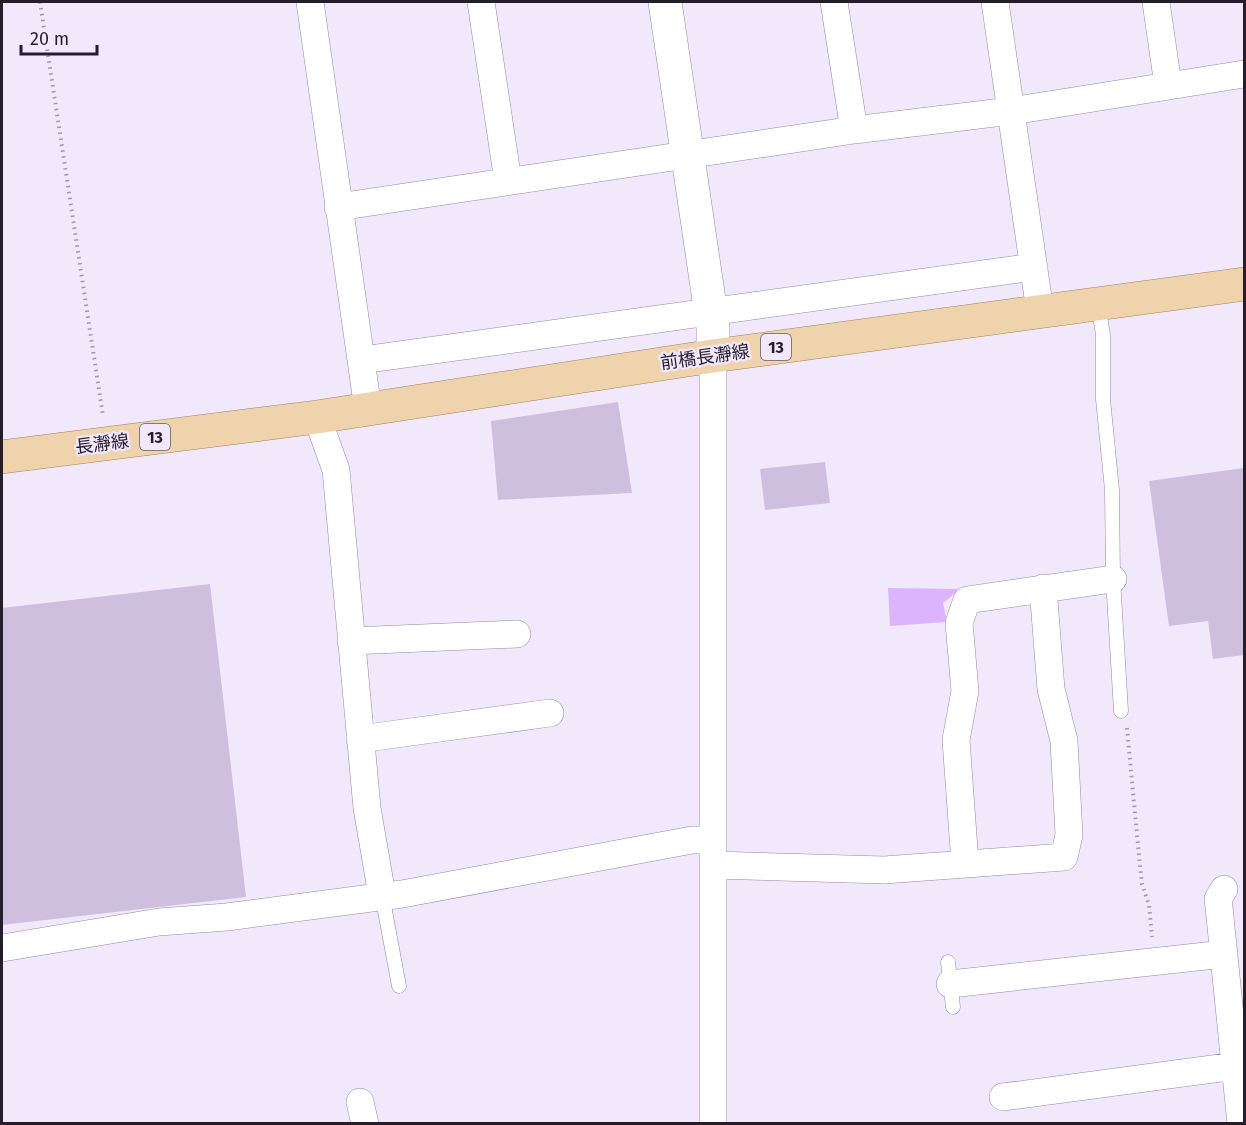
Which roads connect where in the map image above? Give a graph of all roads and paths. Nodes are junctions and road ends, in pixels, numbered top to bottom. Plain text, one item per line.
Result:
1 (40, 2) edge
2 (310, 2) edge
3 (481, 2) edge
4 (665, 2) edge
5 (834, 2) edge
6 (995, 2) edge
7 (1156, 2) edge
8 (1245, 74) edge
9 (1168, 85) junction
10 (1011, 111) junction
11 (854, 130) junction
12 (688, 156) junction
13 (508, 181) junction
14 (338, 207) junction
15 (1034, 267) junction
16 (1245, 284) edge
17 (1098, 303) junction
18 (1040, 311) junction
19 (711, 312) junction
20 (713, 356) junction
21 (362, 360) junction
22 (368, 409) junction
23 (313, 417) junction
24 (107, 443) junction
25 (2, 457) edge
26 (1113, 579) junction
27 (1043, 588) junction
28 (517, 634) dead end
29 (351, 641) junction
30 (1121, 711) joint
31 (550, 713) dead end
32 (360, 739) junction
33 (713, 853) junction
34 (965, 863) junction
35 (1224, 889) dead end
36 (382, 895) junction
37 (2, 948) edge
38 (1224, 954) junction
39 (1155, 962) junction
40 (950, 984) dead end
41 (399, 986) dead end
42 (1235, 1066) junction
43 (1003, 1097) dead end
44 (713, 1124) edge
45 (1241, 1124) edge

1 - 24 path
2 - 14 street
3 - 13 street
4 - 12 street
5 - 11 street
6 - 10 street
7 - 9 street
8 - 9 street
9 - 10 street
10 - 11 street
10 - 15 street
11 - 12 street
12 - 13 street
12 - 19 street
13 - 14 street
14 - 21 street
15 - 18 street
15 - 19 street
16 - 17 main road, 前橋長瀞線 / 13
17 - 18 main road, 前橋長瀞線 / 13
17 - 26 lane
18 - 20 main road, 前橋長瀞線 / 13
19 - 20 street
19 - 21 street
20 - 22 main road, 前橋長瀞線 / 13
20 - 33 street
21 - 22 street
22 - 23 main road, 前橋長瀞線 / 13
23 - 24 main road, 長瀞線 / 13
23 - 29 street
24 - 25 main road, 長瀞線 / 13
26 - 27 street
26 - 30 lane
27 - 34 street
27 - 34 street
28 - 29 street
29 - 32 street
30 - 39 path
31 - 32 street
32 - 36 street
33 - 34 street
33 - 36 street
33 - 44 street
35 - 38 street
36 - 37 street
36 - 41 lane
38 - 39 street
38 - 42 street
39 - 40 street
42 - 43 street
42 - 45 street

